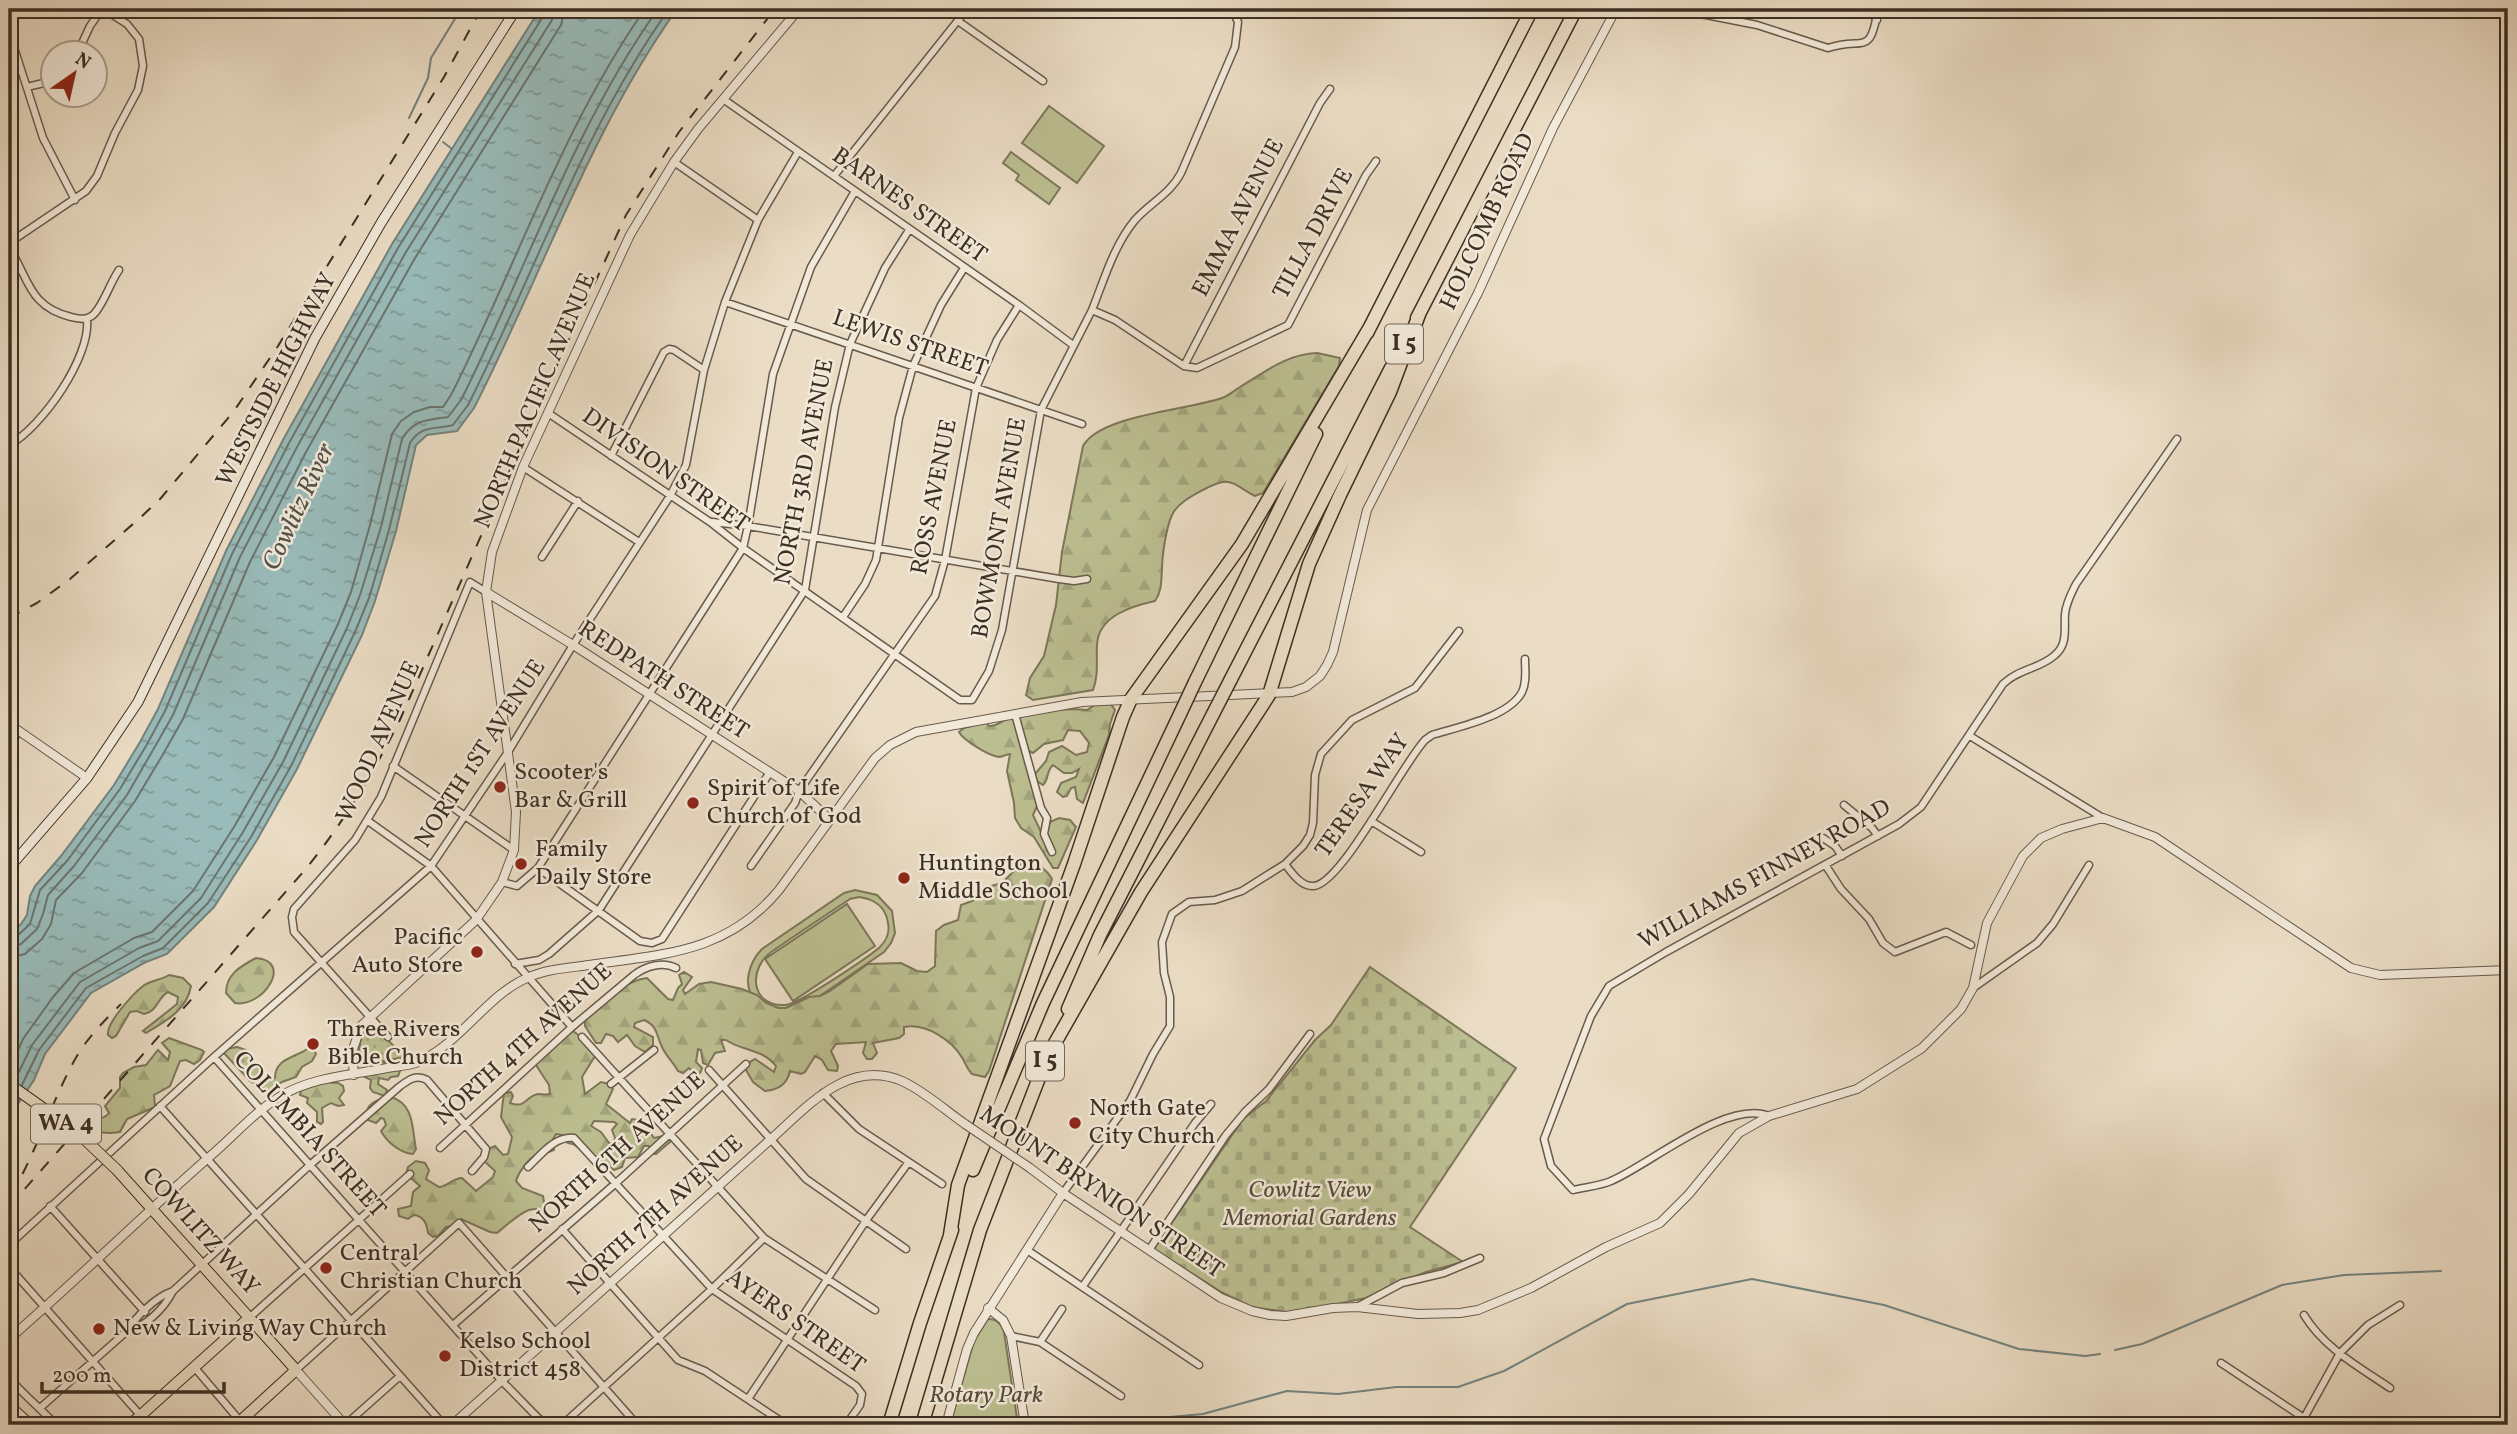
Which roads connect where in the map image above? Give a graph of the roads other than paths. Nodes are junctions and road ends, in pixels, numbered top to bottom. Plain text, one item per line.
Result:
1 (103, 9) edge
2 (516, 9) edge
3 (799, 9) edge
4 (967, 9) edge
5 (1232, 9) edge
6 (1532, 9) edge
7 (1576, 9) edge
8 (1616, 9) edge
9 (1656, 9) edge
10 (1868, 9) edge
11 (1878, 9) edge
12 (1877, 20) junction
13 (958, 21) junction
14 (9, 32) edge
15 (84, 38) edge
16 (1043, 80) dead end
17 (38, 84) edge
18 (27, 87) junction
19 (1330, 89) dead end
20 (723, 99) junction
21 (798, 152) junction
22 (1376, 161) dead end
23 (674, 162) junction
24 (834, 176) junction
25 (855, 191) junction
26 (75, 200) junction
27 (758, 220) junction
28 (909, 230) junction
29 (9, 245) edge
30 (964, 268) junction
31 (119, 270) dead end
32 (725, 302) junction
33 (1019, 305) junction
34 (1092, 310) junction
35 (1420, 312) junction
36 (87, 319) junction
37 (789, 323) junction
38 (1370, 327) junction
39 (850, 344) junction
40 (1073, 345) junction
41 (913, 366) junction
42 (1184, 366) junction
43 (704, 370) junction
44 (976, 387) junction
45 (1041, 410) junction
46 (548, 413) junction
47 (1082, 424) dead end
48 (2177, 439) dead end
49 (9, 445) edge
50 (611, 456) junction
51 (523, 467) junction
52 (670, 496) junction
53 (578, 501) junction
54 (710, 522) junction
55 (748, 526) junction
56 (814, 537) junction
57 (639, 542) junction
58 (743, 548) junction
59 (879, 549) junction
60 (542, 557) dead end
61 (945, 560) junction
62 (1012, 570) junction
63 (1087, 579) dead end
64 (470, 582) joint
65 (805, 590) junction
66 (486, 592) junction
67 (843, 617) junction
68 (1460, 631) dead end
69 (573, 645) junction
70 (895, 654) junction
71 (1525, 659) dead end
72 (649, 695) junction
73 (1269, 695) junction
74 (1131, 699) junction
75 (968, 701) joint
76 (1015, 714) junction
77 (9, 724) edge
78 (19, 731) junction
79 (711, 734) junction
80 (1970, 736) junction
81 (9, 746) edge
82 (508, 752) junction
83 (393, 766) junction
84 (770, 772) junction
85 (87, 778) junction
86 (799, 791) junction
87 (1844, 805) dead end
88 (465, 816) junction
89 (2103, 818) junction
90 (830, 820) junction
91 (368, 821) junction
92 (1371, 821) junction
93 (1878, 836) junction
94 (1823, 838) dead end
95 (514, 850) junction
96 (1052, 852) dead end
97 (1421, 852) dead end
98 (1842, 856) junction
99 (1285, 864) junction
100 (2090, 865) dead end
101 (431, 866) junction
102 (751, 866) dead end
103 (1826, 866) junction
104 (9, 868) edge
105 (538, 868) junction
106 (502, 882) junction
107 (599, 910) junction
108 (476, 920) junction
109 (1971, 945) dead end
110 (321, 961) junction
111 (515, 964) junction
112 (676, 968) dead end
113 (2508, 970) edge
114 (527, 977) junction
115 (1973, 988) junction
116 (368, 1017) junction
117 (572, 1027) junction
118 (1310, 1034) dead end
119 (388, 1037) dead end
120 (582, 1037) dead end
121 (654, 1050) dead end
122 (214, 1057) junction
123 (1047, 1057) junction
124 (746, 1064) dead end
125 (709, 1070) dead end
126 (354, 1075) junction
127 (619, 1078) junction
128 (903, 1082) joint
129 (9, 1084) edge
130 (611, 1084) dead end
131 (722, 1086) junction
132 (823, 1093) junction
133 (1210, 1104) dead end
134 (160, 1107) junction
135 (262, 1111) junction
136 (1769, 1116) junction
137 (466, 1124) junction
138 (669, 1134) junction
139 (771, 1139) junction
140 (440, 1148) dead end
141 (207, 1159) junction
142 (908, 1163) junction
143 (310, 1166) junction
144 (528, 1167) dead end
145 (472, 1171) dead end
146 (410, 1174) dead end
147 (616, 1183) junction
148 (942, 1184) dead end
149 (717, 1188) junction
150 (1063, 1193) junction
151 (50, 1206) junction
152 (150, 1208) junction
153 (256, 1214) junction
154 (358, 1219) junction
155 (867, 1219) junction
156 (562, 1229) junction
157 (1121, 1231) junction
158 (950, 1235) junction
159 (663, 1236) junction
160 (764, 1238) junction
161 (9, 1245) edge
162 (906, 1249) dead end
163 (1027, 1250) junction
164 (1149, 1250) junction
165 (1480, 1258) dead end
166 (98, 1259) junction
167 (201, 1264) junction
168 (9, 1267) edge
169 (303, 1267) junction
170 (405, 1273) junction
171 (508, 1278) junction
172 (828, 1279) junction
173 (610, 1284) junction
174 (1083, 1286) junction
175 (712, 1289) junction
176 (173, 1291) junction
177 (2400, 1306) dead end
178 (1357, 1307) junction
179 (44, 1308) junction
180 (988, 1308) junction
181 (1062, 1309) dead end
182 (875, 1310) dead end
183 (145, 1312) junction
184 (2304, 1315) dead end
185 (249, 1318) junction
186 (351, 1321) junction
187 (453, 1325) junction
188 (555, 1331) junction
189 (126, 1332) junction
190 (1011, 1336) junction
191 (657, 1338) junction
192 (9, 1339) edge
193 (787, 1340) junction
194 (1040, 1342) junction
195 (2340, 1353) junction
196 (92, 1362) junction
197 (2221, 1363) dead end
198 (1199, 1365) dead end
199 (195, 1368) junction
200 (296, 1370) junction
201 (400, 1376) junction
202 (9, 1378) edge
203 (502, 1381) junction
204 (603, 1386) junction
205 (2390, 1388) dead end
206 (1121, 1396) dead end
207 (748, 1399) junction
208 (9, 1405) edge
209 (40, 1408) junction
210 (141, 1416) junction
211 (632, 1420) dead end
212 (2304, 1422) edge
213 (238, 1423) edge
214 (31, 1425) edge
215 (57, 1425) edge
216 (130, 1425) edge
217 (149, 1425) edge
218 (345, 1425) edge
219 (444, 1425) edge
220 (452, 1425) edge
221 (545, 1425) edge
222 (562, 1425) edge
223 (787, 1425) edge
224 (846, 1425) edge
225 (889, 1425) edge
226 (922, 1425) edge
227 (946, 1425) edge
228 (1026, 1425) edge

1 - 15 street
1 - 26 street
2 - 85 main road, WESTSIDE HIGHWAY
3 - 20 street, NORTH PACIFIC AVENUE
4 - 13 street
5 - 34 street
6 - 38 highway, I 5
7 - 35 highway, I 5
8 - 73 street, HOLCOMB ROAD
9 - 12 street
10 - 12 street
11 - 12 street
13 - 16 street
13 - 24 street
14 - 18 street
17 - 18 street
18 - 26 street
19 - 42 street, EMMA AVENUE
20 - 21 street, BARNES STREET
20 - 23 street, NORTH PACIFIC AVENUE
21 - 24 street, BARNES STREET
21 - 27 street, NORTH 1ST AVENUE
22 - 42 street, TILLA DRIVE
23 - 27 street
23 - 46 street, NORTH PACIFIC AVENUE
24 - 25 street, BARNES STREET
25 - 28 street, BARNES STREET
25 - 37 street
26 - 29 street
27 - 32 street, NORTH 1ST AVENUE
28 - 30 street, BARNES STREET
28 - 39 street, NORTH 3RD AVENUE
29 - 36 street
30 - 33 street, BARNES STREET
30 - 41 street
31 - 36 street
32 - 37 street, LEWIS STREET
32 - 43 street, NORTH 1ST AVENUE
33 - 40 street, BARNES STREET
33 - 44 street, ROSS AVENUE
34 - 40 street, BOWMONT AVENUE
34 - 42 street
35 - 73 highway
35 - 123 highway, I 5, bridge
36 - 49 street
37 - 39 street, LEWIS STREET
37 - 55 street
38 - 74 highway
38 - 158 highway, I 5, bridge
39 - 41 street, LEWIS STREET
39 - 56 street, NORTH 3RD AVENUE
40 - 45 street, BOWMONT AVENUE
41 - 44 street, LEWIS STREET
41 - 59 street
43 - 50 street
43 - 52 street, NORTH 1ST AVENUE
44 - 45 street, LEWIS STREET
44 - 61 street, ROSS AVENUE
45 - 47 street, LEWIS STREET
45 - 62 street, BOWMONT AVENUE
46 - 50 street, DIVISION STREET
46 - 51 street, NORTH PACIFIC AVENUE
48 - 80 street, WILLIAMS FINNEY ROAD
50 - 52 street, DIVISION STREET
51 - 53 street
51 - 66 street, NORTH PACIFIC AVENUE
52 - 54 street, DIVISION STREET
52 - 57 street, NORTH 1ST AVENUE
53 - 57 street
53 - 60 street
54 - 55 street
54 - 58 street, DIVISION STREET
55 - 56 street
55 - 58 street
56 - 59 street
56 - 65 street, NORTH 3RD AVENUE
57 - 69 street, NORTH 1ST AVENUE
58 - 65 street, DIVISION STREET
58 - 72 street
59 - 61 street
59 - 67 street
61 - 62 street
61 - 70 street, ROSS AVENUE
62 - 63 street
62 - 75 street, BOWMONT AVENUE
64 - 66 street, REDPATH STREET
64 - 83 street, WOOD AVENUE
65 - 67 street, DIVISION STREET
65 - 79 street, NORTH 3RD AVENUE
66 - 69 street, REDPATH STREET
66 - 82 street, NORTH PACIFIC AVENUE
67 - 70 street, DIVISION STREET
68 - 99 street
69 - 72 street, REDPATH STREET
69 - 82 street, NORTH 1ST AVENUE
70 - 75 street, DIVISION STREET
70 - 86 street, ROSS AVENUE
71 - 92 street, TERESA WAY
72 - 79 street, REDPATH STREET
72 - 105 street
73 - 74 street, HOLCOMB ROAD
73 - 123 highway
74 - 76 street, HOLCOMB ROAD
74 - 158 highway
76 - 90 street, HOLCOMB ROAD
76 - 96 street
77 - 78 street
78 - 81 street
78 - 85 street
79 - 84 street, REDPATH STREET
79 - 107 street, NORTH 3RD AVENUE
80 - 89 street
80 - 93 street, WILLIAMS FINNEY ROAD
82 - 88 street, NORTH 1ST AVENUE
82 - 95 street, NORTH PACIFIC AVENUE
83 - 88 street
83 - 91 street, WOOD AVENUE
84 - 86 street, REDPATH STREET
84 - 107 street
85 - 104 main road, WESTSIDE HIGHWAY
86 - 90 street, REDPATH STREET
86 - 102 street, ROSS AVENUE
87 - 93 street
88 - 95 street
88 - 101 street, NORTH 1ST AVENUE
89 - 113 street
89 - 115 street
90 - 114 street, HOLCOMB ROAD
91 - 101 street
91 - 110 street, WOOD AVENUE
92 - 97 street
92 - 99 street, TERESA WAY
93 - 98 street, WILLIAMS FINNEY ROAD
94 - 98 street
95 - 106 street, NORTH PACIFIC AVENUE
98 - 103 street, WILLIAMS FINNEY ROAD
99 - 150 street
100 - 115 street
101 - 108 street
101 - 110 street, NORTH 1ST AVENUE
103 - 109 street
103 - 136 street, WILLIAMS FINNEY ROAD
105 - 106 street
105 - 107 street
106 - 108 street, NORTH PACIFIC AVENUE
107 - 111 street, NORTH 3RD AVENUE
108 - 111 street
108 - 116 street, NORTH PACIFIC AVENUE
110 - 116 street
110 - 122 street, NORTH 1ST AVENUE
111 - 114 street
112 - 117 street, NORTH 4TH AVENUE
114 - 117 street
114 - 126 street
115 - 136 street, MOUNT BRYNION STREET
116 - 119 street
116 - 126 street, NORTH PACIFIC AVENUE
117 - 137 street, NORTH 4TH AVENUE
118 - 164 street
120 - 127 street
121 - 127 street
122 - 134 street, NORTH 1ST AVENUE
122 - 135 street, COLUMBIA STREET
123 - 226 highway, I 5
124 - 131 street, NORTH 6TH AVENUE
125 - 131 street
126 - 135 street
127 - 130 street
127 - 138 street
128 - 132 street, NORTH 7TH AVENUE
128 - 150 street, MOUNT BRYNION STREET, bridge
129 - 152 main road, COWLITZ WAY / WA 4, bridge
131 - 138 street, NORTH 6TH AVENUE
131 - 139 street
132 - 139 street, NORTH 7TH AVENUE
132 - 142 street
133 - 157 street
134 - 141 street
134 - 151 street, NORTH 1ST AVENUE
135 - 141 street
135 - 143 street, COLUMBIA STREET
136 - 178 street, MOUNT BRYNION STREET
137 - 140 street, NORTH 4TH AVENUE
137 - 143 street
137 - 145 street
138 - 147 street, NORTH 6TH AVENUE
138 - 149 street
139 - 149 street, NORTH 7TH AVENUE
139 - 155 street
141 - 152 street
141 - 153 street
142 - 148 street
142 - 155 street
143 - 153 street
143 - 154 street, COLUMBIA STREET
144 - 147 street, AYERS STREET
146 - 154 street
147 - 156 street, NORTH 6TH AVENUE
147 - 159 street, AYERS STREET
149 - 159 street, NORTH 7TH AVENUE
149 - 160 street
150 - 157 street, MOUNT BRYNION STREET
150 - 163 street
151 - 161 street, NORTH 1ST AVENUE
151 - 166 street
152 - 166 street
152 - 167 main road, COWLITZ WAY / WA 4
153 - 167 street
153 - 169 street
154 - 169 street
154 - 170 street, COLUMBIA STREET
155 - 162 street
155 - 172 street
156 - 171 street, NORTH 6TH AVENUE
156 - 173 street
157 - 164 street, MOUNT BRYNION STREET
157 - 174 street
158 - 225 highway, I 5
159 - 173 street, NORTH 7TH AVENUE
159 - 175 street, AYERS STREET
160 - 172 street
160 - 175 street
163 - 174 street
163 - 180 street
164 - 178 street, MOUNT BRYNION STREET
165 - 178 street
166 - 179 street
166 - 183 street
167 - 176 street
167 - 185 main road, COWLITZ WAY / WA 4
168 - 179 street
169 - 185 street
169 - 186 street
170 - 171 street
170 - 186 street
170 - 187 street, COLUMBIA STREET
171 - 187 street, NORTH 6TH AVENUE
171 - 188 street
172 - 182 street
172 - 193 street
173 - 188 street, NORTH 7TH AVENUE
173 - 191 street
174 - 198 street
175 - 191 street
175 - 193 street, AYERS STREET
176 - 183 street
176 - 189 street
177 - 195 street
179 - 192 street
179 - 196 street
180 - 190 street
180 - 227 street
181 - 194 street
183 - 189 street
184 - 195 street
185 - 199 main road
185 - 200 main road, COWLITZ WAY / WA 4
186 - 200 street
186 - 201 street
187 - 203 street, COLUMBIA STREET
188 - 203 street, NORTH 7TH AVENUE
188 - 204 street
189 - 196 street
190 - 194 street
190 - 228 street
191 - 204 street
191 - 207 street
193 - 207 street
193 - 224 street, AYERS STREET
194 - 206 street
195 - 205 street
195 - 212 street
196 - 209 street
196 - 210 street
197 - 212 street
199 - 210 main road
199 - 213 street
200 - 213 main road
200 - 218 street, COWLITZ WAY
201 - 218 street
201 - 219 street
202 - 209 street
203 - 220 street, NORTH 7TH AVENUE
203 - 221 street, COLUMBIA STREET
204 - 211 street
204 - 222 street
207 - 223 street
208 - 214 main road
209 - 215 street
210 - 216 main road
210 - 217 street

